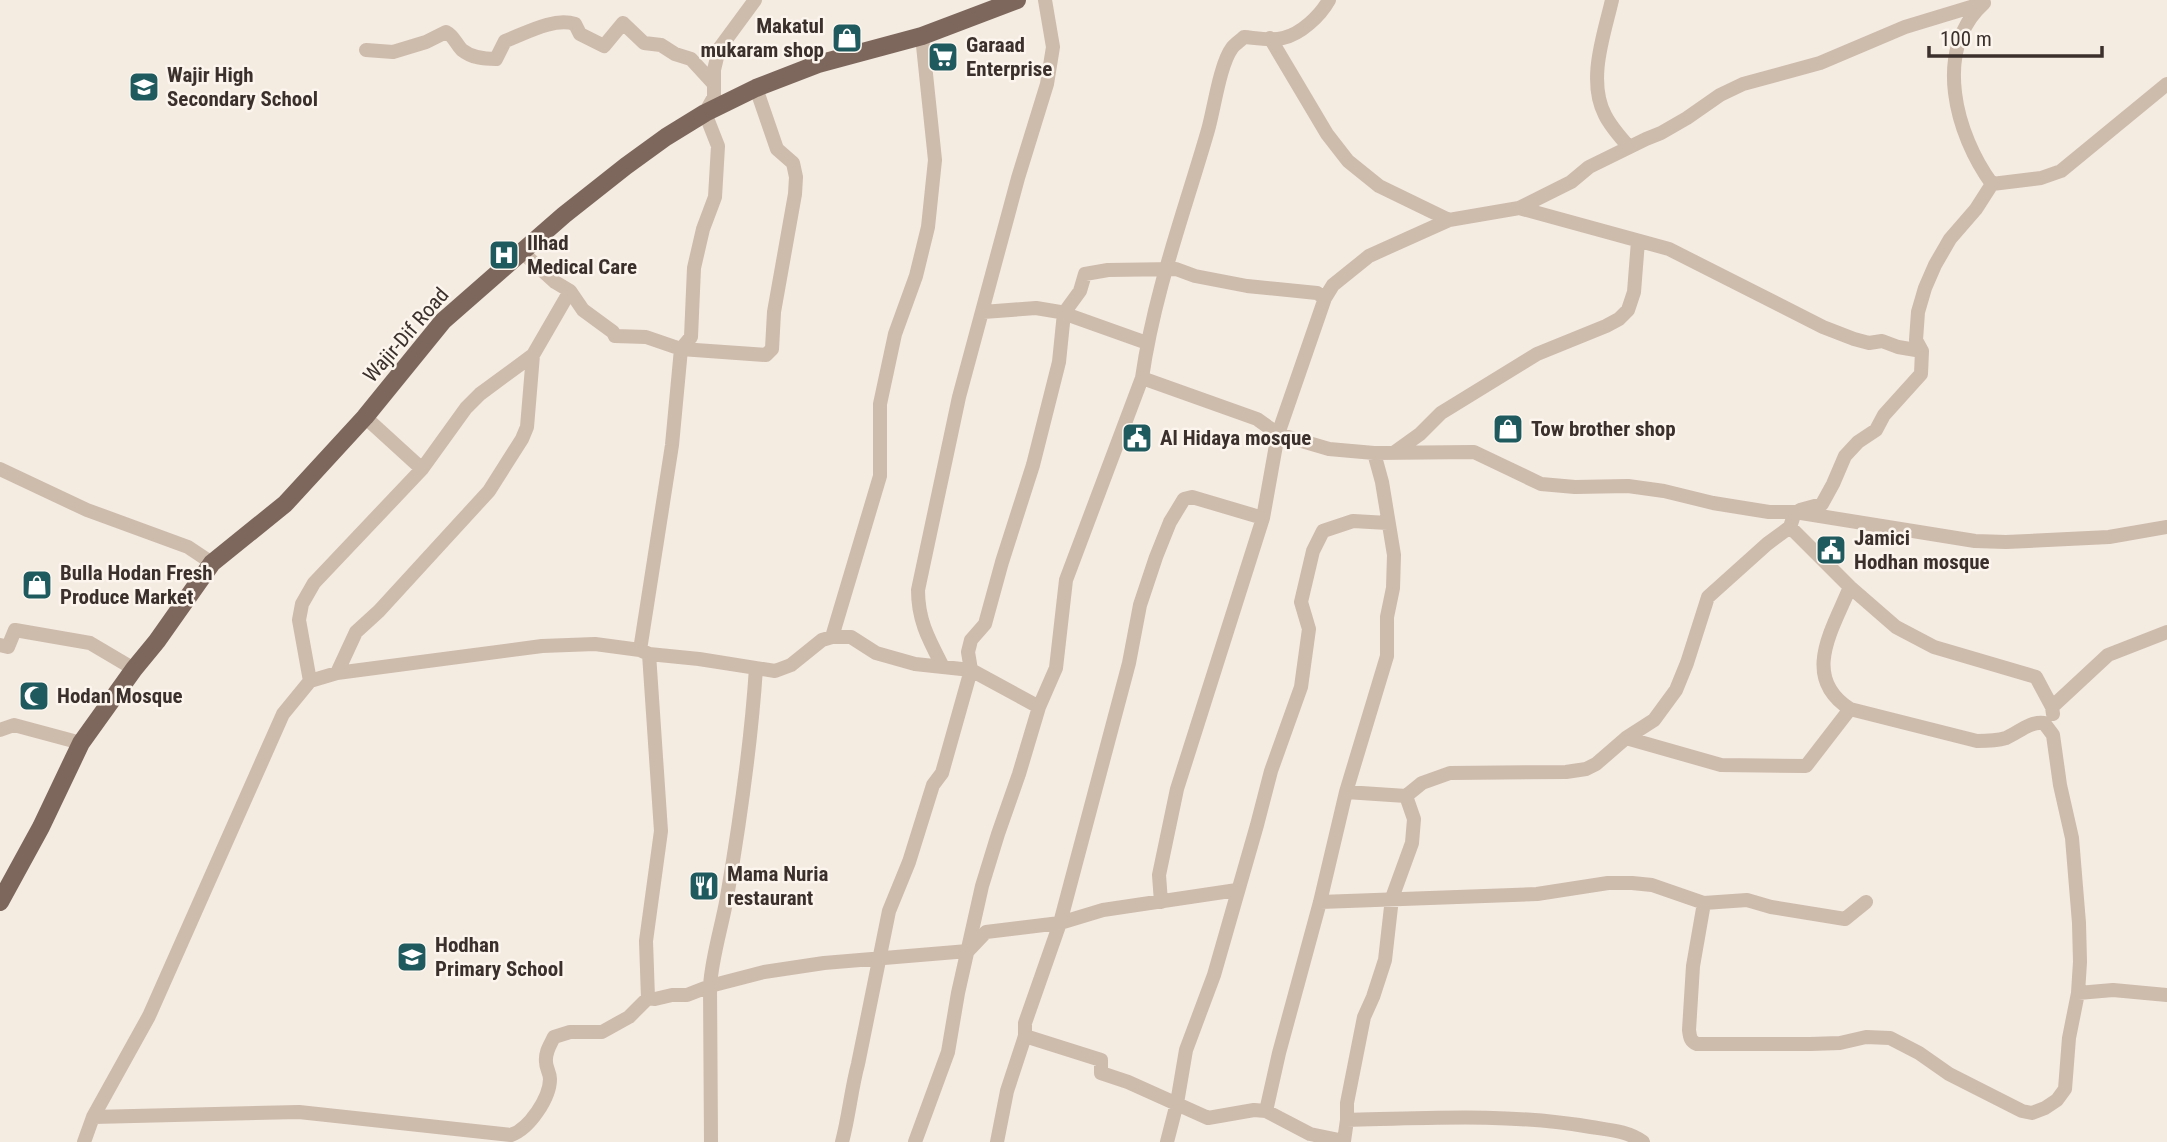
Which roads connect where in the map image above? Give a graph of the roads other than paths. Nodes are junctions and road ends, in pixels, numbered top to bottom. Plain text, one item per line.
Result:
1 (755, 0) edge
2 (1017, 0) edge
3 (1045, 0) edge
4 (1329, 0) edge
5 (1612, 0) edge
6 (1986, 1) edge
7 (922, 36) junction
8 (1270, 38) junction
9 (366, 50) dead end
10 (713, 83) junction
11 (2167, 84) edge
12 (756, 88) junction
13 (705, 113) junction
14 (1629, 146) junction
15 (1992, 184) junction
16 (1519, 208) junction
17 (1448, 220) junction
18 (1638, 240) junction
19 (522, 252) junction
20 (1165, 270) junction
21 (570, 292) junction
22 (1325, 298) junction
23 (983, 312) junction
24 (1063, 313) junction
25 (1147, 343) junction
26 (681, 349) junction
27 (1922, 351) junction
28 (533, 355) junction
29 (1142, 378) junction
30 (365, 417) junction
31 (1278, 434) junction
32 (1374, 453) junction
33 (1394, 453) junction
34 (0, 469) edge
35 (422, 469) junction
36 (1795, 512) junction
37 (1263, 518) junction
38 (1388, 523) junction
39 (1790, 527) junction
40 (2167, 527) edge
41 (212, 563) junction
42 (1850, 587) junction
43 (2167, 632) edge
44 (832, 637) junction
45 (0, 645) edge
46 (645, 652) junction
47 (943, 667) junction
48 (756, 668) junction
49 (134, 670) junction
50 (971, 670) junction
51 (337, 673) junction
52 (310, 681) junction
53 (2052, 706) junction
54 (1039, 707) junction
55 (1850, 709) junction
56 (0, 730) edge
57 (1626, 738) junction
58 (81, 743) junction
59 (2060, 785) junction
60 (1346, 792) junction
61 (1406, 796) junction
62 (1237, 890) junction
63 (1392, 898) junction
64 (0, 902) edge
65 (1161, 902) junction
66 (1320, 902) junction
67 (1866, 902) dead end
68 (1704, 903) junction
69 (1060, 923) junction
70 (968, 951) junction
71 (879, 960) junction
72 (710, 986) junction
73 (2078, 993) junction
74 (2167, 995) edge
75 (648, 998) junction
76 (1026, 1036) junction
77 (1177, 1103) junction
78 (1266, 1111) junction
79 (93, 1117) junction
80 (1347, 1120) junction
81 (517, 1139) edge
82 (84, 1142) edge
83 (711, 1142) edge
84 (842, 1142) edge
85 (915, 1142) edge
86 (997, 1142) edge
87 (1167, 1142) edge
88 (1345, 1142) edge
89 (1643, 1142) edge

1 - 10 street
2 - 7 main road, Wajir-Dif Road
3 - 23 street
4 - 8 street
5 - 14 street
6 - 14 street
6 - 15 street
7 - 12 main road, Wajir-Dif Road
7 - 44 street
8 - 17 street
8 - 20 street
9 - 10 street
10 - 13 street
11 - 15 street
12 - 13 main road, Wajir-Dif Road
12 - 26 street
13 - 19 main road, Wajir-Dif Road
13 - 26 street
14 - 16 street
15 - 27 street
16 - 17 street
16 - 18 street
17 - 22 street
18 - 27 street
18 - 33 street
19 - 21 street
19 - 30 main road, Wajir-Dif Road
20 - 22 street
20 - 24 street
20 - 25 street
21 - 26 street
21 - 28 street
22 - 31 street
23 - 24 street
23 - 47 street
24 - 25 street
24 - 50 street
25 - 29 street
26 - 46 street
27 - 36 street
28 - 35 street
28 - 51 street
29 - 31 street
29 - 54 street
30 - 35 street
30 - 41 main road, Wajir-Dif Road
31 - 32 street
31 - 37 street
32 - 33 street
32 - 38 street
33 - 36 street
34 - 41 street
35 - 52 street
36 - 39 street
36 - 40 street
37 - 65 street
37 - 69 street
38 - 60 street
38 - 62 street
39 - 42 street
39 - 57 street
41 - 49 main road, Wajir-Dif Road
42 - 53 street
42 - 55 street
43 - 53 street
44 - 47 street
44 - 48 street
45 - 49 street
46 - 48 street
46 - 51 street
46 - 75 street
47 - 50 street
48 - 72 street
49 - 58 main road, Wajir-Dif Road
50 - 54 street
50 - 71 street
51 - 52 street
52 - 79 street
53 - 59 street
54 - 70 street
55 - 57 street
55 - 59 street
56 - 58 street
57 - 61 street
58 - 64 main road, Wajir-Dif Road
59 - 73 street
60 - 61 street
60 - 66 street
61 - 63 street
62 - 65 street
62 - 77 street
63 - 66 street
63 - 68 street
63 - 80 street
65 - 69 street
66 - 78 street
67 - 68 street
68 - 73 street
69 - 70 street
69 - 76 street
70 - 71 street
70 - 85 street
71 - 72 street
71 - 84 street
72 - 75 street
72 - 83 street
73 - 74 street
75 - 81 street
76 - 77 street
76 - 86 street
77 - 78 street
77 - 87 street
78 - 88 street
79 - 81 street
79 - 82 street
80 - 88 street
80 - 89 street

